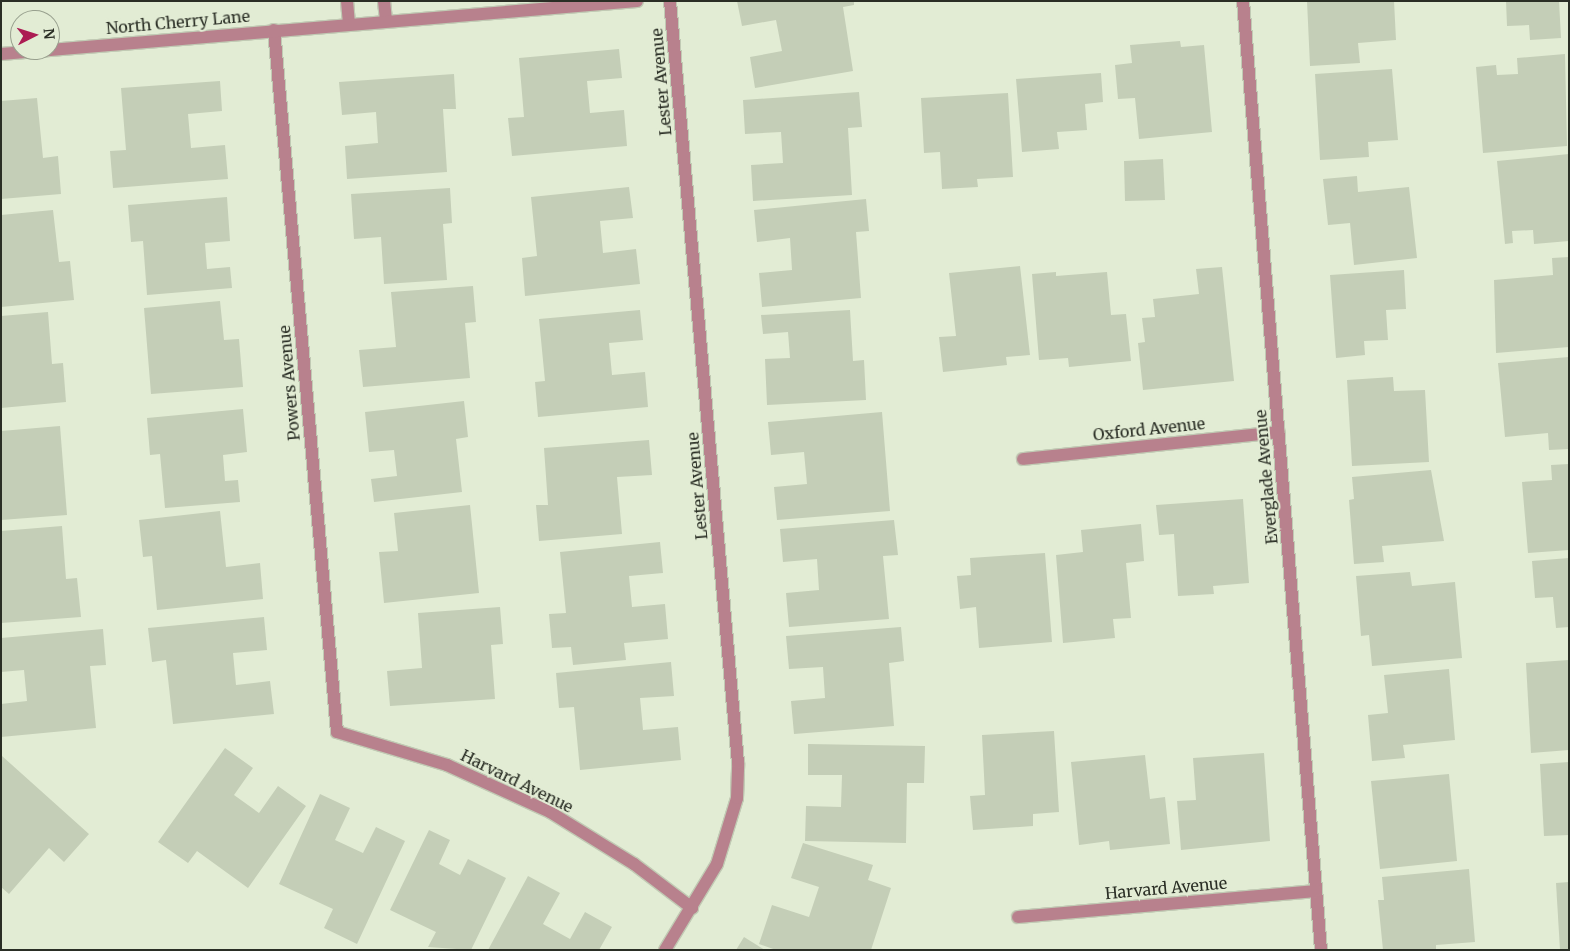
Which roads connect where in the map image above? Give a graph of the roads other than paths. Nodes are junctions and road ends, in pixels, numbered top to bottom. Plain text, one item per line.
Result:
1 (347, 1) edge
2 (384, 1) edge
3 (637, 1) edge
4 (670, 1) edge
5 (1243, 1) edge
6 (386, 21) junction
7 (349, 24) junction
8 (274, 30) junction
9 (60, 49) edge
10 (1279, 432) junction
11 (1023, 459) dead end
12 (336, 732) joint
13 (1316, 891) junction
14 (692, 908) junction
15 (1018, 917) dead end
16 (665, 950) edge
17 (1321, 950) edge

1 - 7 street
2 - 6 street
3 - 6 street, North Cherry Lane
4 - 14 street, Lester Avenue
5 - 10 street, Everglade Avenue
6 - 7 street, North Cherry Lane
7 - 8 street, North Cherry Lane
8 - 9 street, North Cherry Lane
8 - 12 street, Powers Avenue
10 - 11 street, Oxford Avenue
10 - 13 street, Everglade Avenue
12 - 14 street, Harvard Avenue
13 - 15 street, Harvard Avenue
13 - 17 street, Everglade Avenue
14 - 16 street, Lester Avenue

